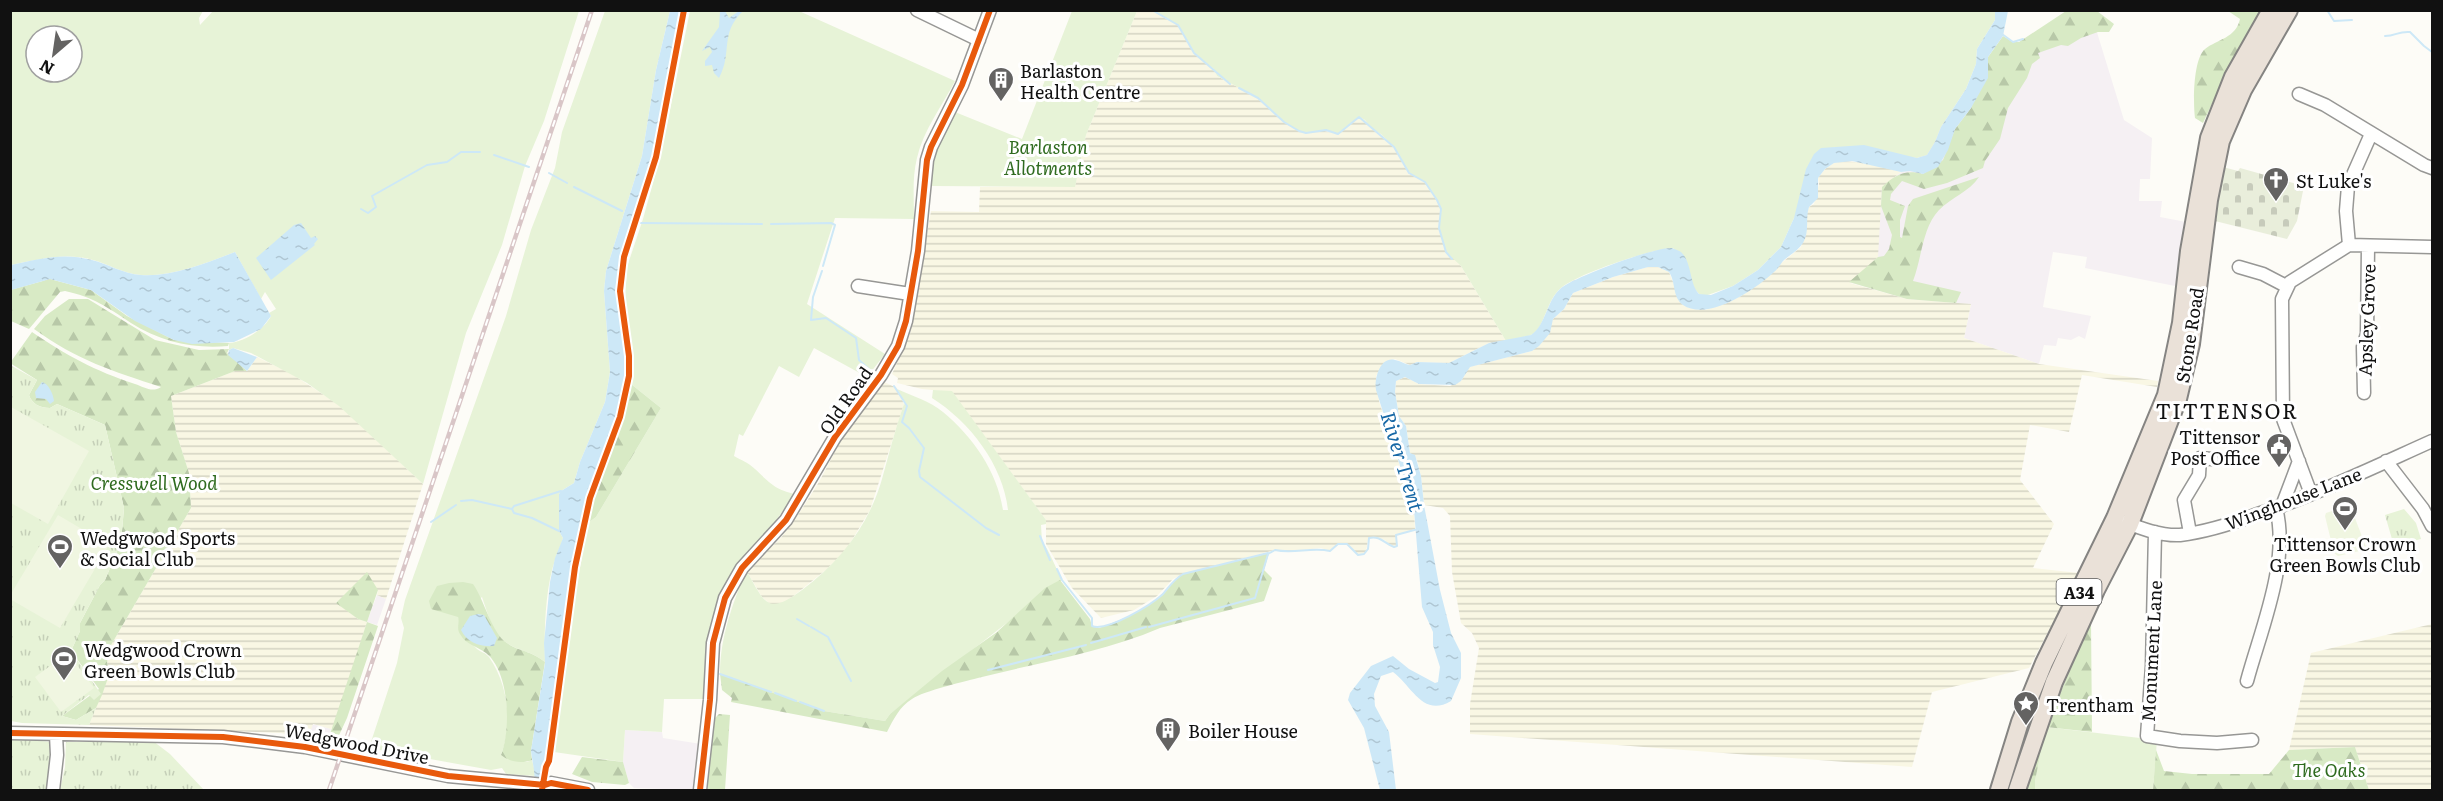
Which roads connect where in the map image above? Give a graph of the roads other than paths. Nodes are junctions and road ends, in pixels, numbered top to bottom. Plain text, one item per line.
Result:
1 (917, 10) edge
2 (990, 10) edge
3 (2271, 10) edge
4 (2289, 10) edge
5 (979, 40) junction
6 (2299, 94) dead end
7 (2370, 134) junction
8 (2433, 168) edge
9 (2349, 245) junction
10 (2368, 247) junction
11 (2433, 247) edge
12 (2238, 266) dead end
13 (858, 285) dead end
14 (2286, 286) junction
15 (910, 294) junction
16 (2364, 395) dead end
17 (2433, 441) edge
18 (2212, 459) dead end
19 (2299, 461) junction
20 (2386, 461) junction
21 (2311, 494) junction
22 (2279, 507) junction
23 (2123, 521) junction
24 (2433, 526) edge
25 (2155, 532) junction
26 (2190, 532) junction
27 (2247, 681) dead end
28 (10, 733) edge
29 (56, 735) junction
30 (2252, 740) dead end
31 (53, 790) edge
32 (588, 790) edge
33 (700, 790) edge
34 (1999, 790) edge
35 (2017, 790) edge

1 - 5 street
2 - 5 street, Old Road
3 - 23 highway, Stone Road / A34
4 - 23 highway, Stone Road / A34
5 - 15 street, Old Road
6 - 7 street
7 - 8 street
7 - 9 street
9 - 10 street
9 - 14 street
10 - 11 street
10 - 16 street, Apsley Grove
12 - 14 street
13 - 15 street
14 - 19 street
15 - 33 street, Old Road
17 - 20 street, Winghouse Lane
18 - 26 street
19 - 21 street
19 - 22 street
20 - 21 street, Winghouse Lane
20 - 24 street
21 - 22 street, Winghouse Lane
22 - 26 street, Winghouse Lane
22 - 27 street
23 - 25 street, Winghouse Lane
23 - 34 highway, Stone Road / A34
23 - 35 highway, Stone Road / A34
25 - 26 street, Winghouse Lane
25 - 30 street, Monument Lane
28 - 29 street, Wedgwood Drive
29 - 31 street
29 - 32 street, Wedgwood Drive

